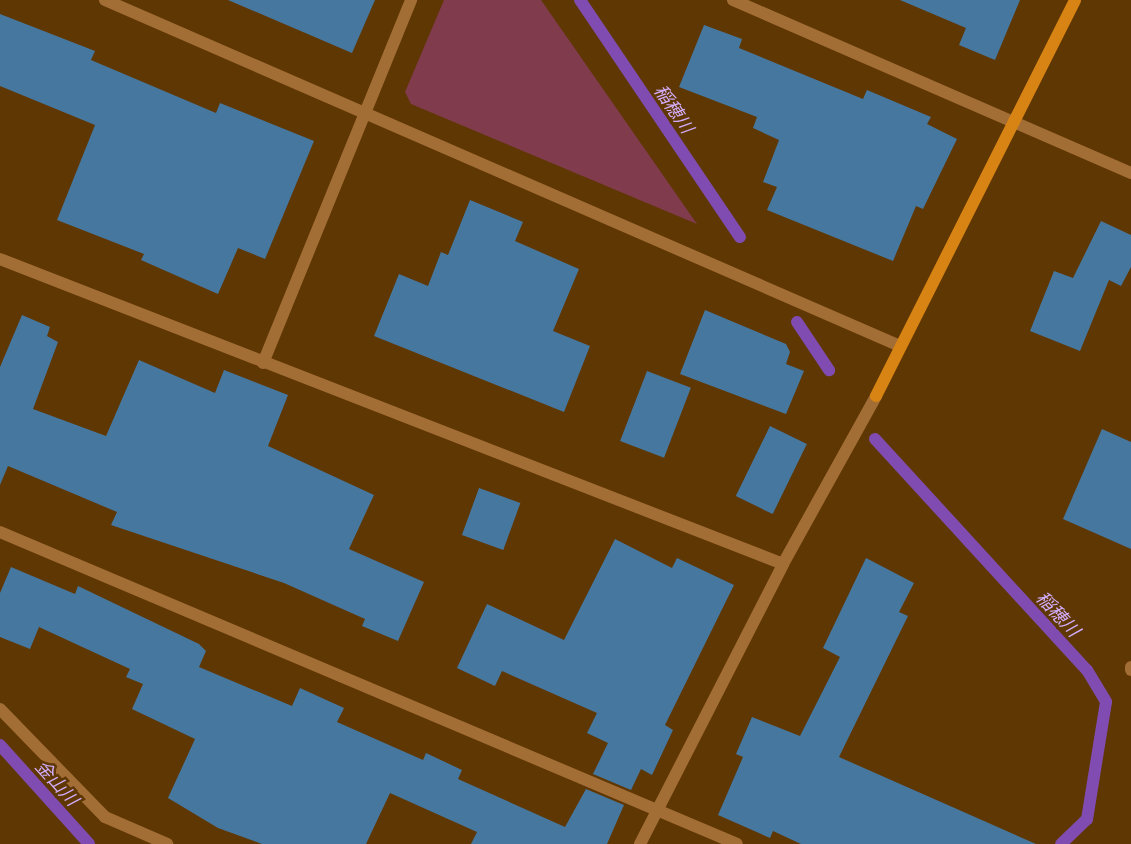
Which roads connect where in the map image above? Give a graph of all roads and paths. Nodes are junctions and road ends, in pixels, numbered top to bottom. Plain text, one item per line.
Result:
1 (105, 0) edge
2 (411, 0) edge
3 (733, 0) edge
4 (1075, 0) edge
5 (366, 114) junction
6 (1014, 121) junction
7 (1131, 173) edge
8 (0, 260) edge
9 (900, 346) junction
10 (263, 363) junction
11 (0, 532) edge
12 (783, 564) junction
13 (0, 709) edge
14 (657, 808) junction
15 (167, 844) edge
16 (640, 844) edge
17 (736, 844) edge

1 - 5 street
2 - 5 street
3 - 6 street
4 - 6 street
5 - 9 street
5 - 10 street
6 - 7 street
6 - 9 street
8 - 10 street
9 - 12 street
10 - 12 street
11 - 14 street
12 - 14 street
13 - 15 street
14 - 16 street
14 - 17 street

